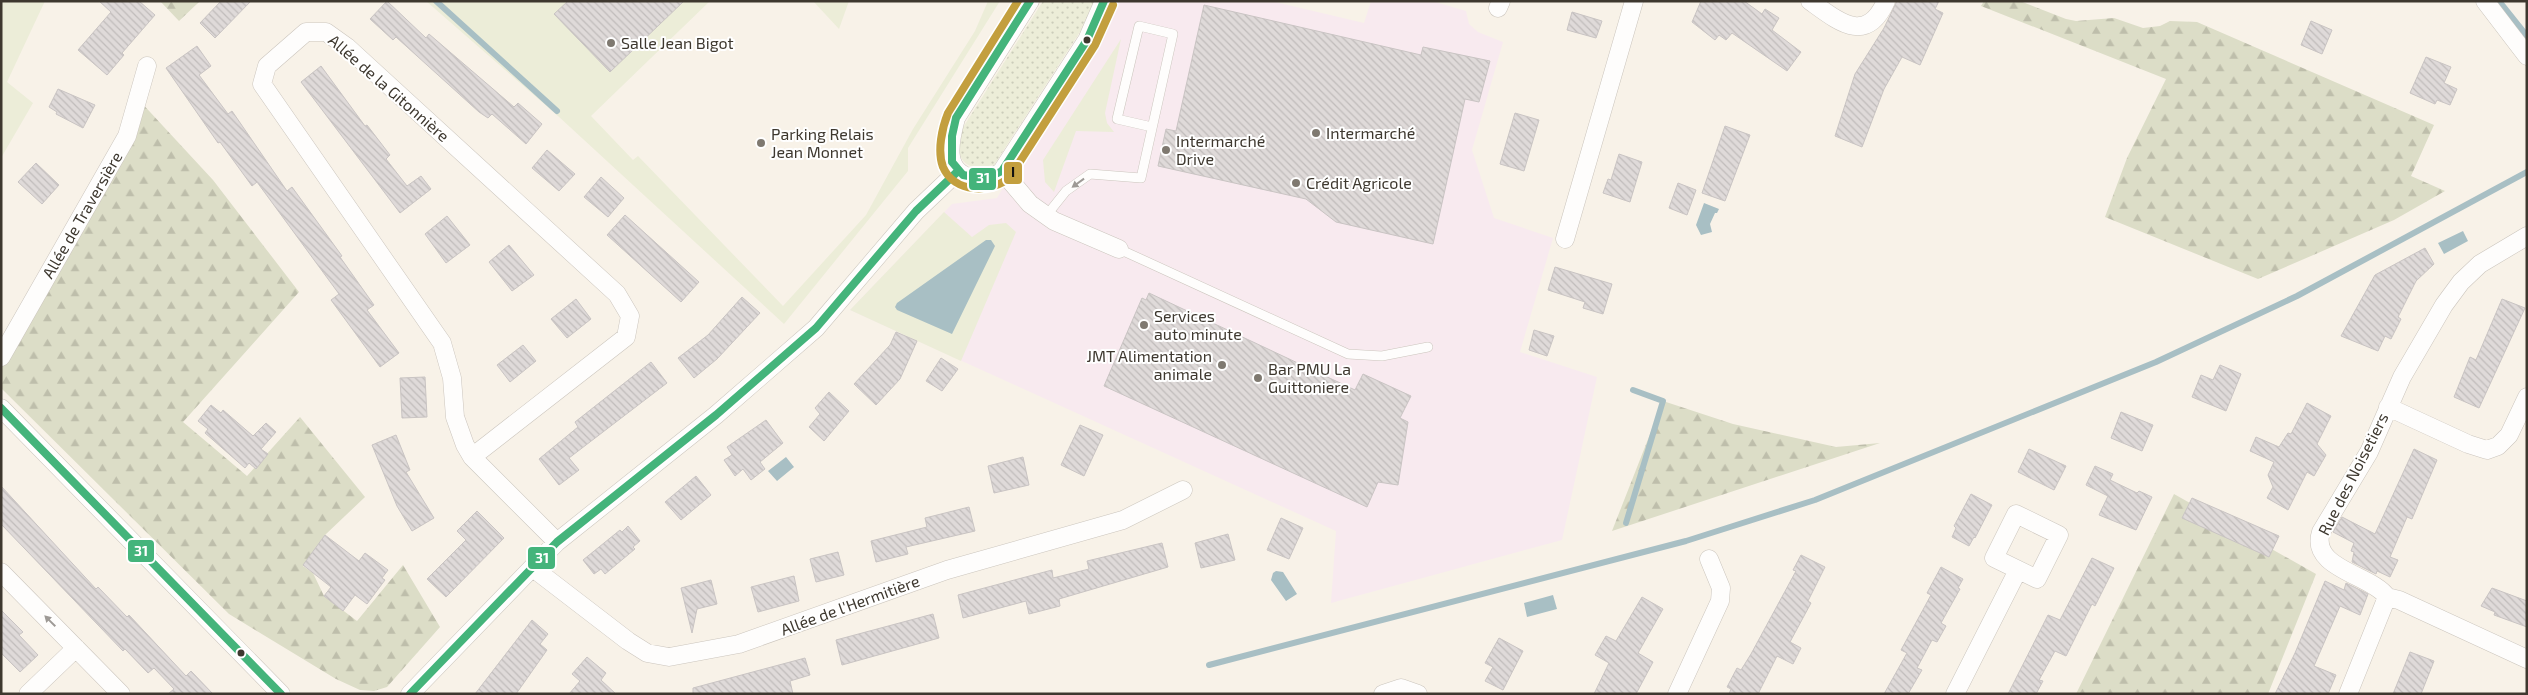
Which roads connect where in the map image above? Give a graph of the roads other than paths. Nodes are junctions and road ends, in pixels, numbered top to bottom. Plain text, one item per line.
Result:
1 (1030, 1) edge
2 (1104, 1) edge
3 (1634, 1) edge
4 (1810, 1) edge
5 (1886, 1) edge
6 (2485, 1) edge
7 (2527, 56) edge
8 (147, 66) dead end
9 (1152, 127) junction
10 (1002, 171) junction
11 (957, 172) junction
12 (1046, 216) junction
13 (2527, 236) edge
14 (1565, 238) dead end
15 (1119, 250) joint
16 (1428, 346) dead end
17 (1, 357) edge
18 (2527, 397) edge
19 (2388, 407) junction
20 (1, 408) edge
21 (472, 457) junction
22 (1183, 490) dead end
23 (557, 542) junction
24 (1709, 559) dead end
25 (533, 568) junction
26 (2018, 570) dead end
27 (1, 572) edge
28 (2387, 597) junction
29 (76, 648) junction
30 (2527, 659) edge
31 (28, 694) edge
32 (121, 694) edge
33 (281, 694) edge
34 (410, 694) edge
35 (1383, 694) edge
36 (1418, 694) edge
37 (1677, 694) edge
38 (1955, 694) edge
39 (2348, 694) edge

1 - 11 street
2 - 10 street
3 - 14 street
4 - 5 street
6 - 7 street
8 - 17 street, Allée de Traversière
9 - 9 lane
9 -> 12 lane
10 - 11 street
10 - 12 street
11 - 23 street
12 - 15 street
13 - 19 street, Rue des Noisetiers
15 - 16 lane
18 - 19 street
19 - 28 street, Rue des Noisetiers
20 - 33 street
21 - 21 street, Allée de la Gitonnière
21 - 23 street, Allée de la Gitonnière
22 - 25 street, Allée de l'Hermitière
23 - 25 street
24 - 37 street
25 - 34 street
26 - 38 street
29 -> 27 street
28 - 30 street
28 - 39 street
29 - 31 street
29 - 32 street
35 - 36 street

